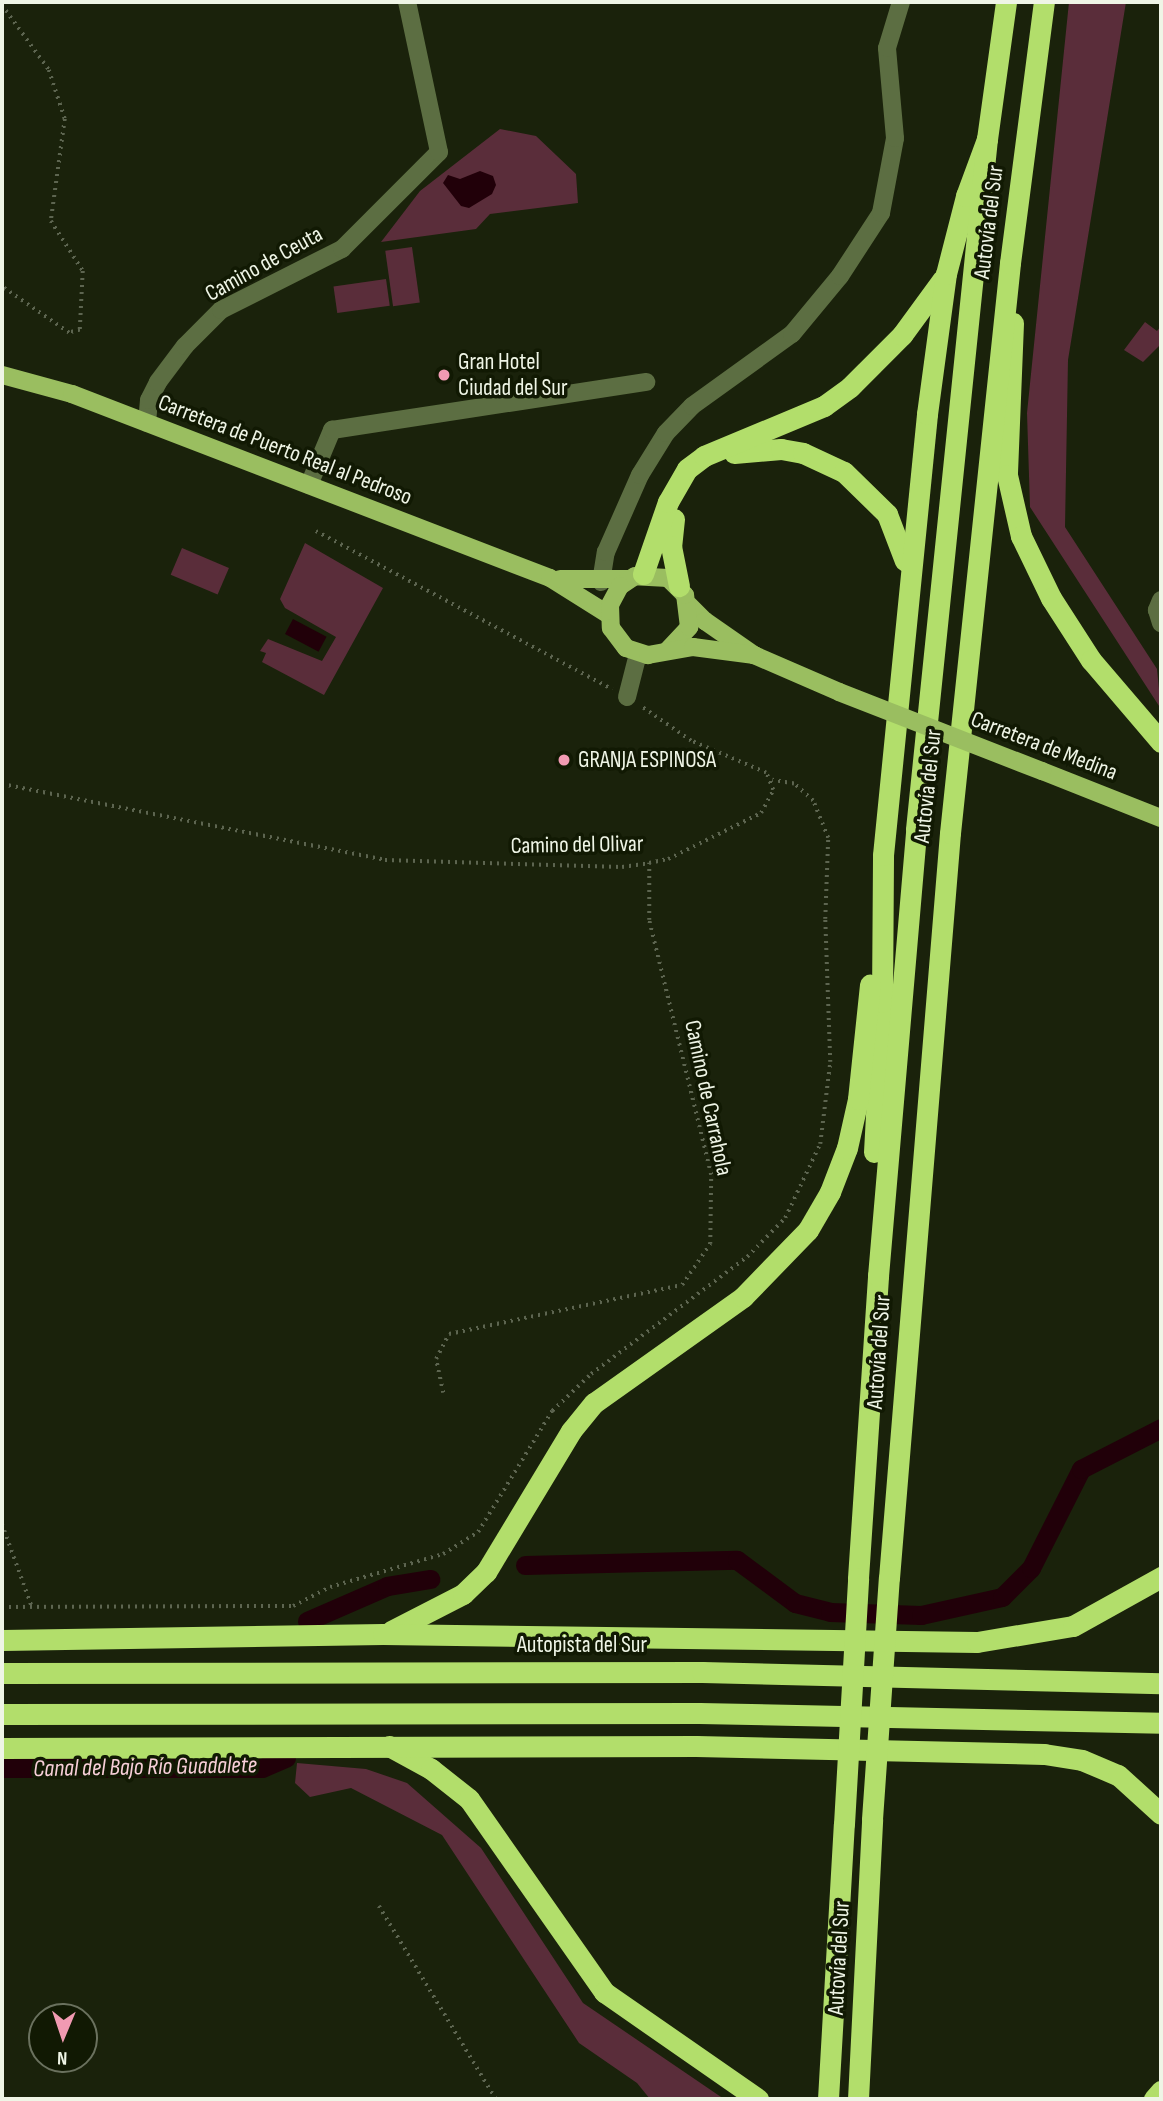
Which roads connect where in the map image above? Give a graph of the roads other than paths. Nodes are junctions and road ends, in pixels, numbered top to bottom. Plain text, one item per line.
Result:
1 (407, 2) edge
2 (901, 2) edge
3 (1006, 2) edge
4 (1044, 2) edge
5 (987, 139) junction
6 (1010, 263) junction
7 (946, 274) junction
8 (2, 374) edge
9 (646, 382) dead end
10 (147, 423) junction
11 (309, 485) junction
12 (636, 577) junction
13 (908, 577) junction
14 (550, 578) junction
15 (601, 582) junction
16 (679, 586) junction
17 (1161, 600) edge
18 (689, 605) junction
19 (609, 615) junction
20 (1161, 624) edge
21 (667, 651) junction
22 (638, 653) junction
23 (754, 655) junction
24 (627, 697) road end
25 (1161, 743) edge
26 (1161, 818) edge
27 (880, 935) junction
28 (878, 1276) junction
29 (1161, 1577) edge
30 (383, 1634) junction
31 (2, 1640) edge
32 (2, 1673) edge
33 (1161, 1683) edge
34 (2, 1713) edge
35 (1161, 1723) edge
36 (387, 1745) junction
37 (2, 1748) edge
38 (1161, 1815) edge
39 (1161, 2091) edge
40 (758, 2099) edge
41 (828, 2099) edge
42 (858, 2099) edge
43 (1154, 2099) edge

1 - 10 street, Camino de Ceuta
2 - 15 street
3 - 5 highway
4 - 6 highway, Autovía del Sur
5 - 7 highway
5 - 28 highway, Autovía del Sur
6 - 25 highway
6 - 42 highway, Autovía del Sur, bridge
7 - 12 highway
7 - 13 highway
8 - 10 main road, Carretera de Puerto Real al Pedroso
9 - 11 street
10 - 11 main road, Carretera de Puerto Real al Pedroso
11 - 14 main road, Carretera de Puerto Real al Pedroso
12 - 15 main road
12 - 16 main road
12 - 19 main road
13 - 16 highway
13 - 27 highway
14 - 15 main road
14 - 19 main road
16 - 18 main road
17 - 20 street
18 - 21 main road
18 - 23 main road
19 - 22 main road
21 - 22 main road
21 - 23 main road
22 - 24 street
23 - 26 main road, Carretera de Medina, bridge
27 - 28 highway
27 - 30 highway
28 - 41 highway, Autovía del Sur, bridge
29 - 30 highway
30 - 31 highway
32 - 33 highway, Autopista del Sur
34 - 35 highway
36 - 37 highway
36 - 38 highway
36 - 40 highway
39 - 43 highway

